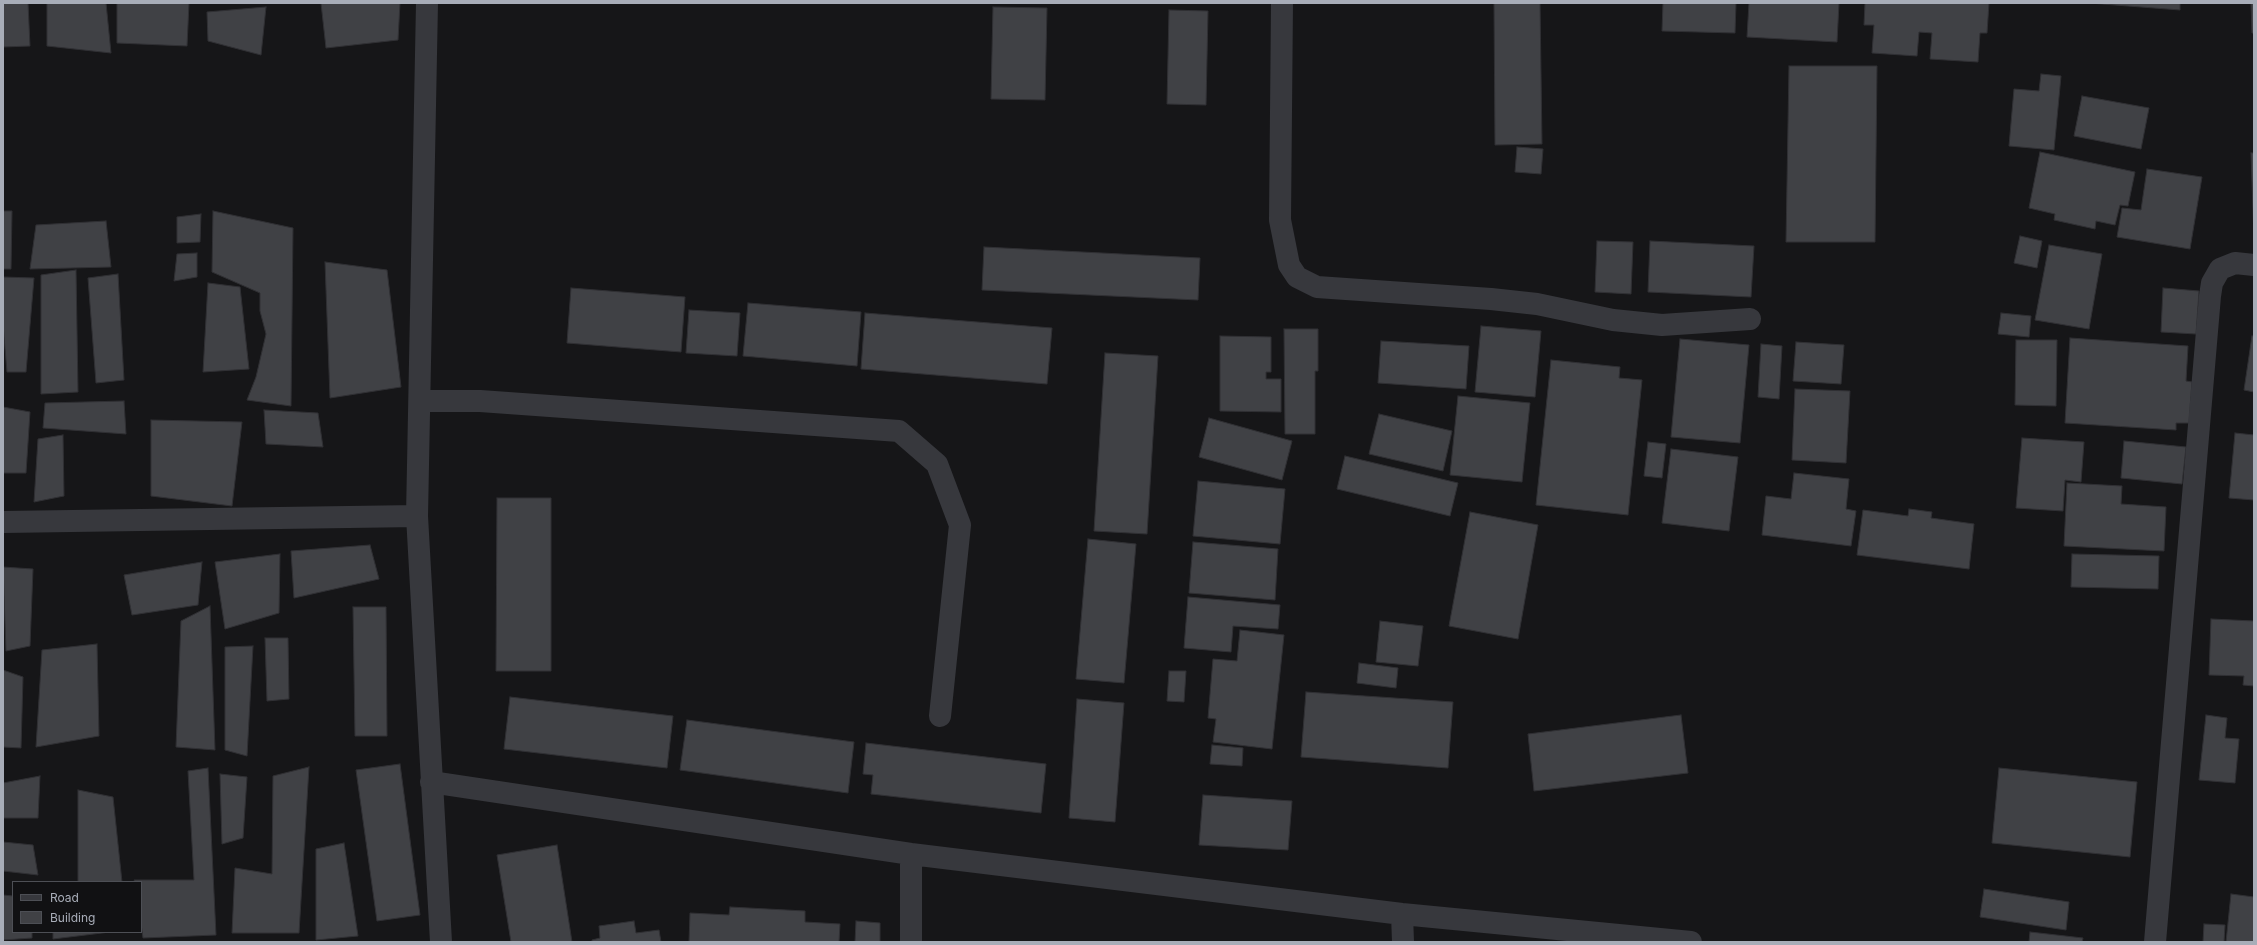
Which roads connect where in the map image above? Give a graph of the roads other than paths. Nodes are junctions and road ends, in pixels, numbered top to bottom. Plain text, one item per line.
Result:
1 (428, 3) edge
2 (1282, 3) edge
3 (2254, 265) edge
4 (1750, 319) dead end
5 (420, 401) junction
6 (417, 516) junction
7 (3, 522) edge
8 (940, 716) dead end
9 (431, 782) junction
10 (911, 854) junction
11 (1402, 914) junction
12 (441, 942) edge
13 (911, 942) edge
14 (1403, 942) edge
15 (1691, 942) edge
16 (2155, 942) edge

1 - 5 street
2 - 4 street
3 - 16 street
5 - 6 street
5 - 8 street
6 - 7 street
6 - 9 street
9 - 10 street
9 - 12 street
10 - 11 street
10 - 13 street
11 - 14 street
11 - 15 street

